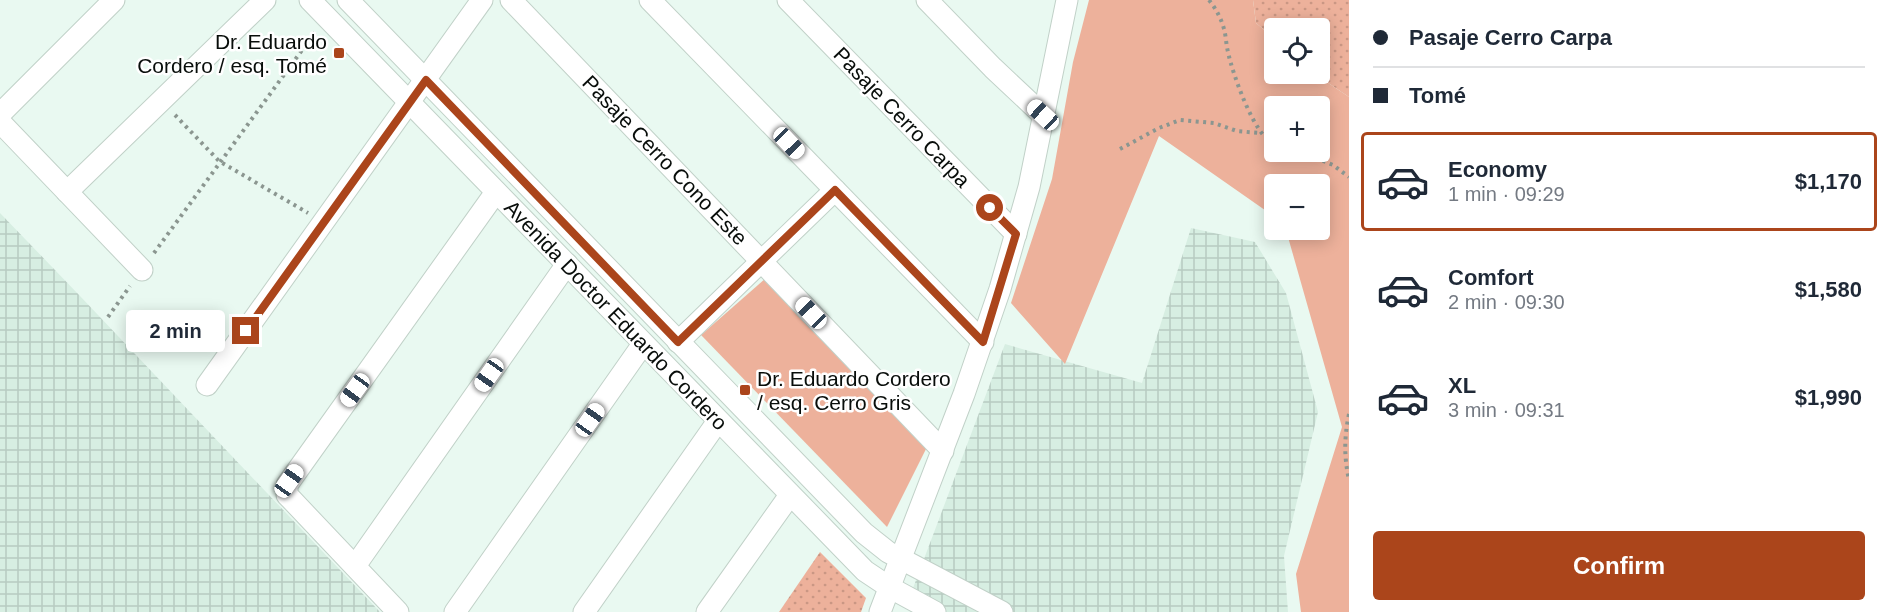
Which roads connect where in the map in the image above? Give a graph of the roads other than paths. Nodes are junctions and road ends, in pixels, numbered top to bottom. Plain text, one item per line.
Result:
1 (114, 0) edge
2 (265, 0) edge
3 (310, 0) edge
4 (348, 0) edge
5 (482, 0) edge
6 (511, 0) edge
7 (650, 0) edge
8 (788, 0) edge
9 (927, 0) edge
10 (1067, 0) edge
11 (426, 80) junction
12 (410, 103) junction
13 (0, 114) edge
14 (1043, 115) junction
15 (0, 122) edge
16 (835, 190) junction
17 (67, 192) junction
18 (496, 192) junction
19 (1016, 234) junction
20 (761, 261) junction
21 (567, 264) junction
22 (142, 270) road end
23 (678, 342) junction
24 (983, 342) junction
25 (643, 344) junction
26 (207, 385) dead end
27 (718, 421) junction
28 (943, 451) junction
29 (790, 495) junction
30 (900, 558) junction
31 (355, 566) junction
32 (889, 587) junction
33 (398, 612) edge
34 (455, 612) edge
35 (584, 612) edge
36 (707, 612) edge
37 (880, 612) edge
38 (935, 612) edge
39 (1002, 612) edge

1 - 13 street
2 - 17 street
3 - 12 street, Avenida Doctor Eduardo Cordero
4 - 11 street, Avenida Doctor Eduardo Cordero
5 - 11 street
6 - 20 street, Pasaje Cerro Cono Este
7 - 16 street
8 - 19 street, Pasaje Cerro Carpa
9 - 14 street
10 - 14 street
11 - 12 street
11 - 23 street, Avenida Doctor Eduardo Cordero
12 - 18 street, Avenida Doctor Eduardo Cordero
12 - 26 street
14 - 19 street
15 - 17 street
16 - 20 street
16 - 24 street
17 - 22 street
18 - 21 street, Avenida Doctor Eduardo Cordero
18 - 31 street
19 - 24 street
20 - 23 street
20 - 28 street, Pasaje Cerro Cono Este
21 - 25 street, Avenida Doctor Eduardo Cordero
21 - 31 street
23 - 30 street, Avenida Doctor Eduardo Cordero
24 - 28 street
25 - 27 street, Avenida Doctor Eduardo Cordero
25 - 34 street
27 - 29 street, Avenida Doctor Eduardo Cordero
27 - 35 street
28 - 30 street
29 - 32 street, Avenida Doctor Eduardo Cordero
29 - 36 street
30 - 32 street
30 - 39 street, Avenida Doctor Eduardo Cordero
31 - 33 street
32 - 37 street
32 - 38 street, Avenida Doctor Eduardo Cordero

